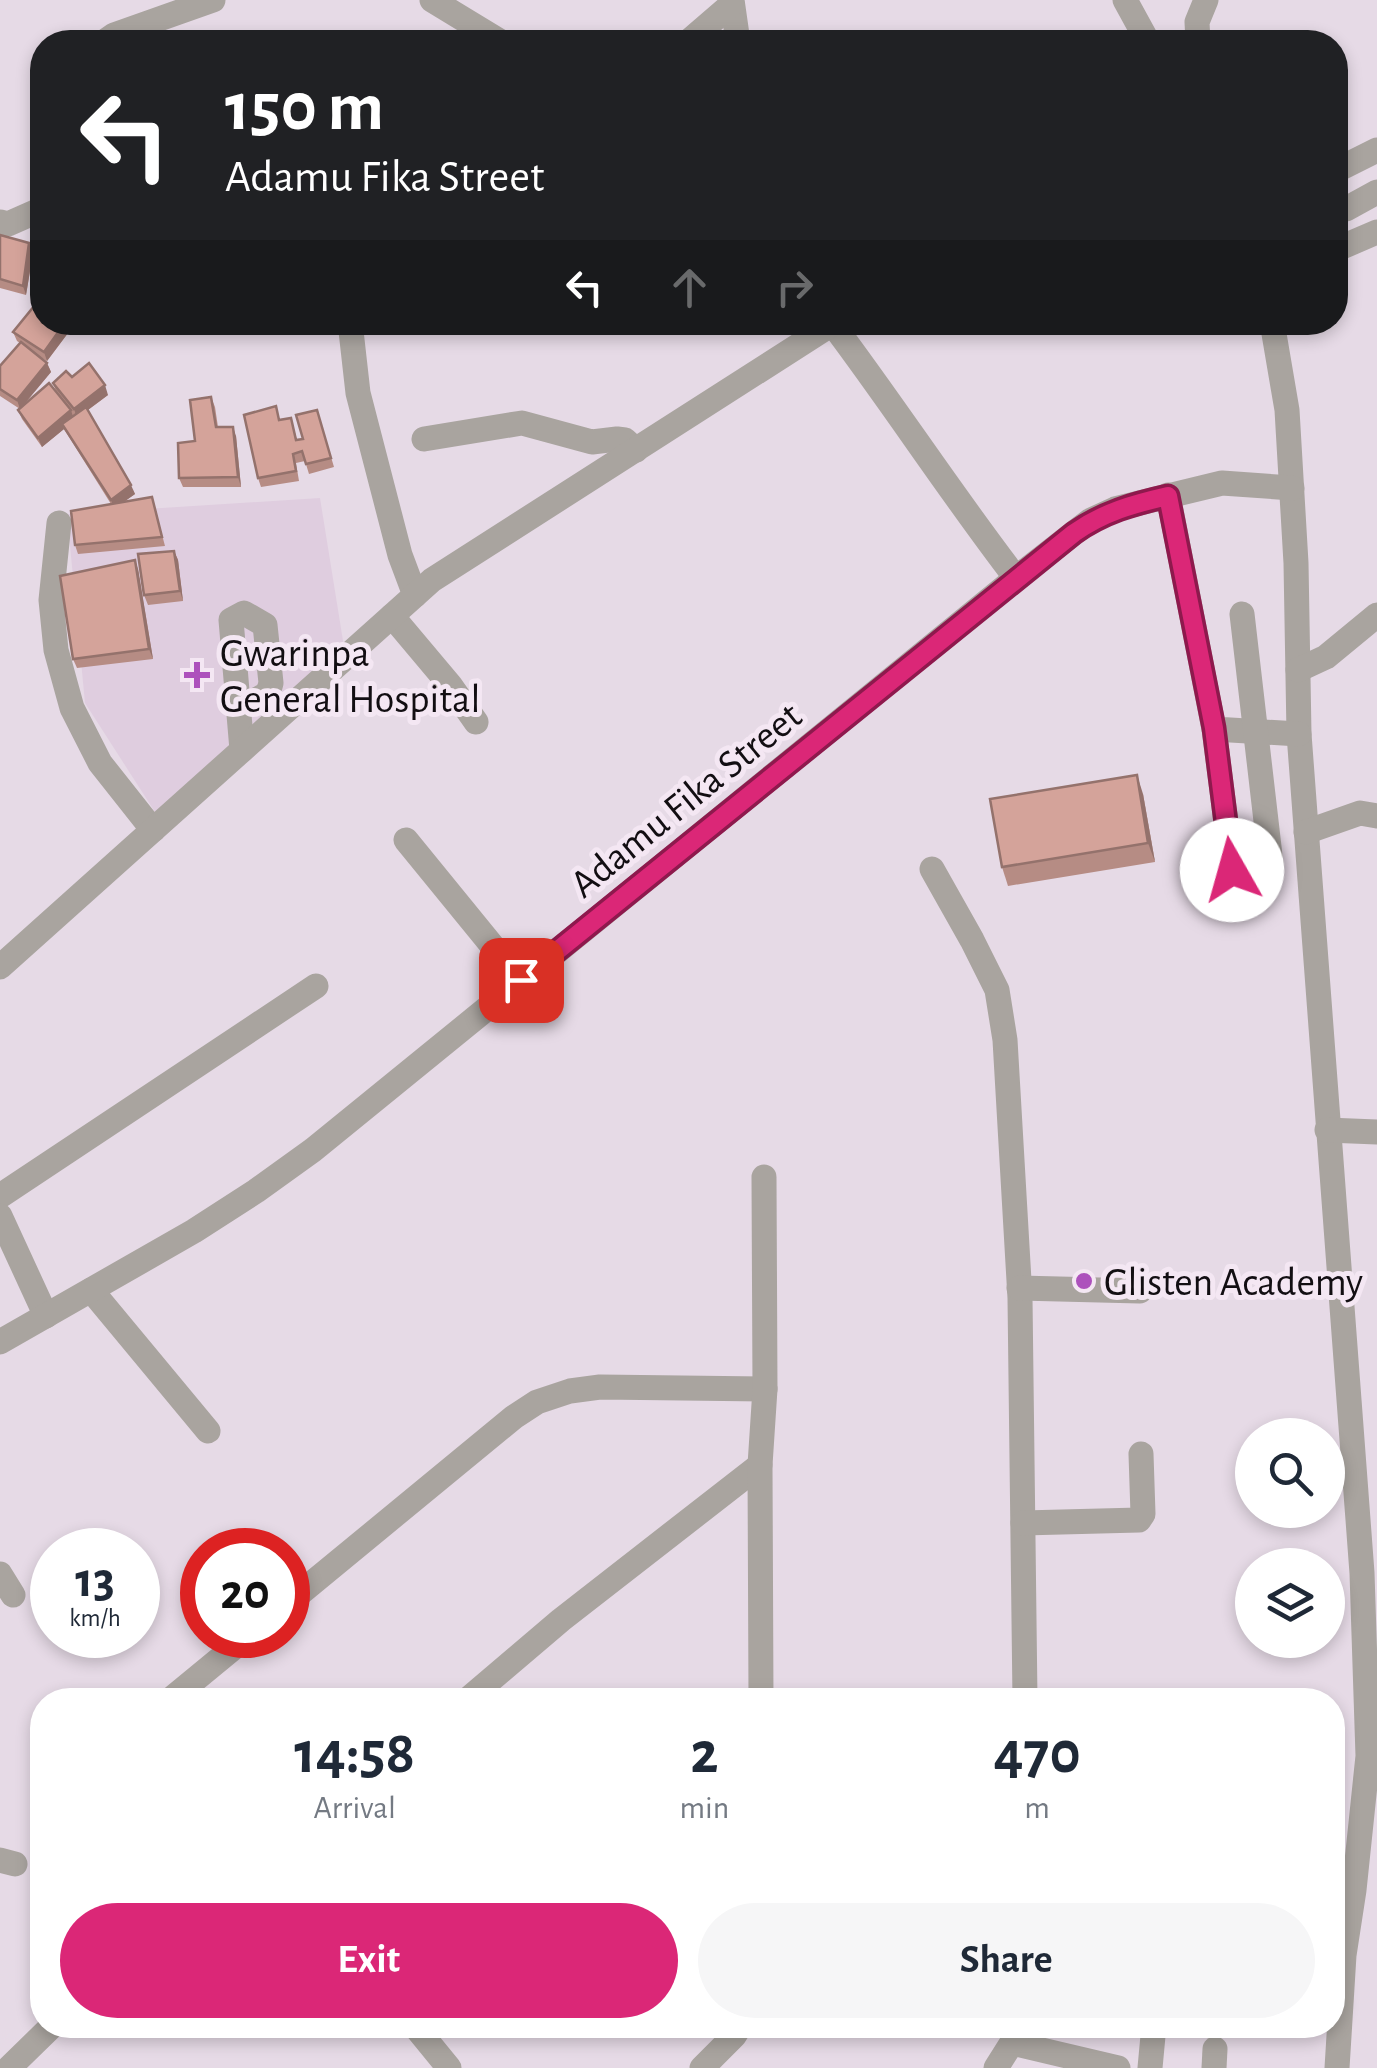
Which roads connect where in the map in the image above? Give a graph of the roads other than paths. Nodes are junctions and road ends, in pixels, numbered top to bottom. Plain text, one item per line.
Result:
1 (213, 0) edge
2 (432, 0) edge
3 (1206, 0) edge
4 (732, 2) edge
5 (1129, 2) edge
6 (130, 30) edge
7 (481, 30) edge
8 (701, 30) edge
9 (736, 30) edge
10 (1142, 30) edge
11 (1197, 30) edge
12 (1377, 150) edge
13 (1348, 164) edge
14 (1377, 192) edge
15 (1348, 208) edge
16 (30, 214) edge
17 (0, 222) edge
18 (1377, 232) edge
19 (1348, 244) edge
20 (351, 335) edge
21 (813, 335) edge
22 (841, 335) edge
23 (1274, 335) edge
24 (424, 439) dead end
25 (636, 450) junction
26 (1292, 488) junction
27 (1168, 496) junction
28 (59, 523) dead end
29 (1016, 578) junction
30 (415, 595) junction
31 (1242, 614) dead end
32 (1377, 615) edge
33 (392, 616) junction
34 (1298, 670) junction
35 (239, 709) dead end
36 (476, 722) dead end
37 (1214, 728) junction
38 (1254, 732) junction
39 (1299, 734) junction
40 (242, 750) junction
41 (1377, 816) edge
42 (154, 830) junction
43 (1306, 832) junction
44 (406, 840) dead end
45 (932, 869) dead end
46 (0, 967) edge
47 (521, 980) junction
48 (316, 986) dead end
49 (1327, 1130) junction
50 (1377, 1132) edge
51 (764, 1177) dead end
52 (0, 1196) edge
53 (0, 1216) edge
54 (1019, 1288) junction
55 (91, 1290) junction
56 (1140, 1291) dead end
57 (46, 1316) junction
58 (0, 1342) edge
59 (765, 1388) junction
60 (208, 1431) dead end
61 (1140, 1454) dead end
62 (760, 1465) junction
63 (1022, 1523) junction
64 (310, 1585) edge
65 (220, 1658) edge
66 (184, 1688) edge
67 (481, 1688) edge
68 (761, 1688) edge
69 (1024, 1688) edge
70 (1345, 1949) edge
71 (40, 2038) edge
72 (425, 2038) edge
73 (732, 2038) edge
74 (1013, 2038) edge
75 (1027, 2038) edge
76 (1153, 2038) edge
77 (1339, 2038) edge
78 (9, 2068) edge
79 (449, 2068) edge
80 (702, 2068) edge
81 (996, 2068) edge
82 (1118, 2068) edge
83 (1150, 2068) edge
84 (1337, 2068) edge

1 - 6 street
2 - 7 street
3 - 11 street
4 - 8 street
4 - 9 street
5 - 10 street
12 - 13 street
14 - 15 street
16 - 17 street
18 - 19 street
20 - 30 street
21 - 25 street
22 - 29 street
23 - 26 street
24 - 25 street
25 - 30 street
26 - 27 street, Adamu Fika Street
26 - 34 street
27 - 29 street, Adamu Fika Street
27 - 37 street
28 - 42 street
29 - 47 street, Adamu Fika Street
30 - 33 street
31 - 38 street
32 - 34 street
33 - 36 street
33 - 40 street
34 - 39 street
35 - 40 street
37 - 38 street
37 - 38 street
38 - 39 street
39 - 43 street
40 - 42 street
41 - 43 street
42 - 46 street
43 - 49 street
44 - 47 street
45 - 54 street
47 - 55 street, Adamu Fika Street
48 - 52 street
49 - 50 street
49 - 70 street
51 - 59 street
53 - 57 street
54 - 56 street
54 - 63 street
55 - 57 street, Adamu Fika Street
55 - 60 street
57 - 58 street, Adamu Fika Street
59 - 62 street
59 - 64 street
61 - 63 street
62 - 67 street
62 - 68 street
63 - 69 street
65 - 66 street
71 - 78 street
72 - 79 street
73 - 80 street
74 - 81 street
75 - 82 street
76 - 83 street
77 - 84 street

